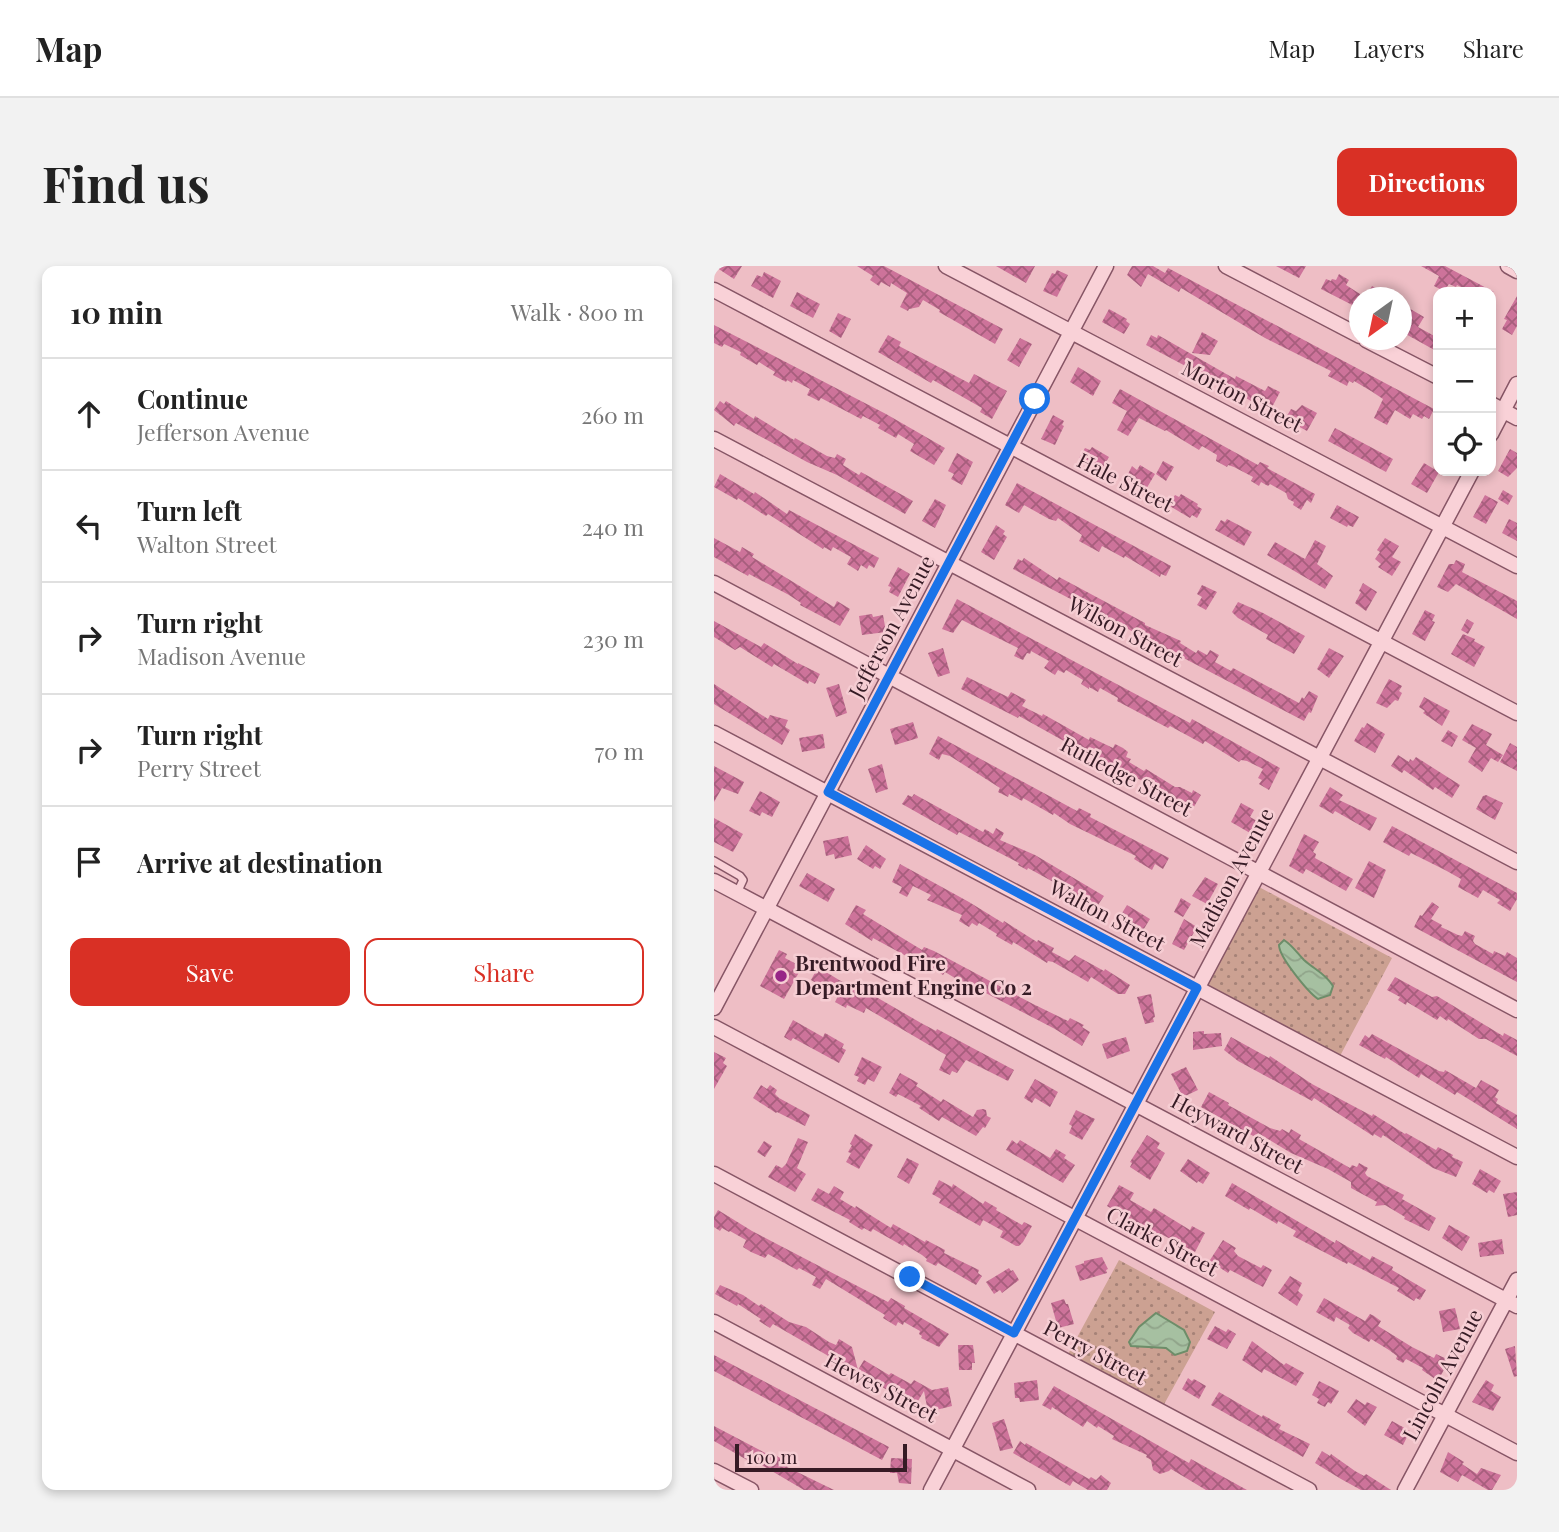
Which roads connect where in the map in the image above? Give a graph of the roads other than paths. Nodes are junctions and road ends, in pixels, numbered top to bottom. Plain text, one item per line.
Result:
1 (946, 266) edge
2 (1106, 266) edge
3 (1226, 266) edge
4 (1508, 266) edge
5 (1517, 271) edge
6 (714, 290) edge
7 (1349, 330) edge
8 (1072, 332) junction
9 (1385, 350) edge
10 (1433, 374) edge
11 (1517, 384) edge
12 (1497, 408) edge
13 (1517, 418) edge
14 (714, 439) edge
15 (1011, 447) junction
16 (1469, 476) edge
17 (1443, 527) junction
18 (949, 563) junction
19 (1517, 566) edge
20 (714, 583) edge
21 (1382, 641) junction
22 (890, 676) junction
23 (1517, 713) edge
24 (714, 733) edge
25 (1320, 757) junction
26 (828, 792) junction
27 (714, 861) edge
28 (1517, 862) edge
29 (1259, 872) junction
30 (714, 881) edge
31 (737, 893) junction
32 (767, 909) junction
33 (1197, 988) junction
34 (714, 1008) edge
35 (1517, 1010) edge
36 (714, 1027) edge
37 (1136, 1104) junction
38 (1517, 1157) edge
39 (714, 1174) edge
40 (1074, 1219) junction
41 (1517, 1280) edge
42 (1512, 1303) edge
43 (714, 1322) edge
44 (1014, 1333) junction
45 (1445, 1415) junction
46 (952, 1450) junction
47 (1517, 1453) edge
48 (714, 1471) edge
49 (751, 1490) edge
50 (931, 1490) edge
51 (1028, 1490) edge
52 (1309, 1490) edge
53 (1405, 1490) edge

1 - 8 street, Morton Street
2 - 8 street, Jefferson Avenue
3 - 7 street
4 - 5 street
6 - 15 street, Hale Street
8 - 15 street, Jefferson Avenue
8 - 17 street, Morton Street
9 - 10 street
11 - 12 street
12 - 13 street
14 - 18 street, Wilson Street
15 - 18 street, Jefferson Avenue
15 - 21 street, Hale Street
16 - 17 street, Madison Avenue
17 - 19 street, Morton Street
17 - 21 street, Madison Avenue
18 - 22 street, Jefferson Avenue
18 - 25 street, Wilson Street
20 - 22 street, Rutledge Street
21 - 23 street, Hale Street
21 - 25 street, Madison Avenue
22 - 26 street, Jefferson Avenue
22 - 29 street, Rutledge Street
24 - 26 street, Walton Street
25 - 28 street, Wilson Street
25 - 29 street, Madison Avenue
26 - 32 street, Jefferson Avenue
26 - 33 street, Walton Street
27 - 31 lane
29 - 33 street, Madison Avenue
29 - 35 street, Rutledge Street
30 - 31 street, Heyward Street
31 - 32 street, Heyward Street
32 - 34 street, Jefferson Avenue
32 - 37 street, Heyward Street
33 - 37 street, Madison Avenue
33 - 38 street, Walton Street
36 - 40 street, Clarke Street
37 - 40 street, Madison Avenue
37 - 42 street, Heyward Street
39 - 44 street, Perry Street
40 - 44 street, Madison Avenue
40 - 45 street, Clarke Street
41 - 42 street, Lincoln Avenue
42 - 45 street, Lincoln Avenue
43 - 46 street, Hewes Street
44 - 46 street, Madison Avenue
44 - 52 street, Perry Street
45 - 47 street, Clarke Street
45 - 53 street, Lincoln Avenue
46 - 50 street, Madison Avenue
46 - 51 street, Hewes Street
48 - 49 street

